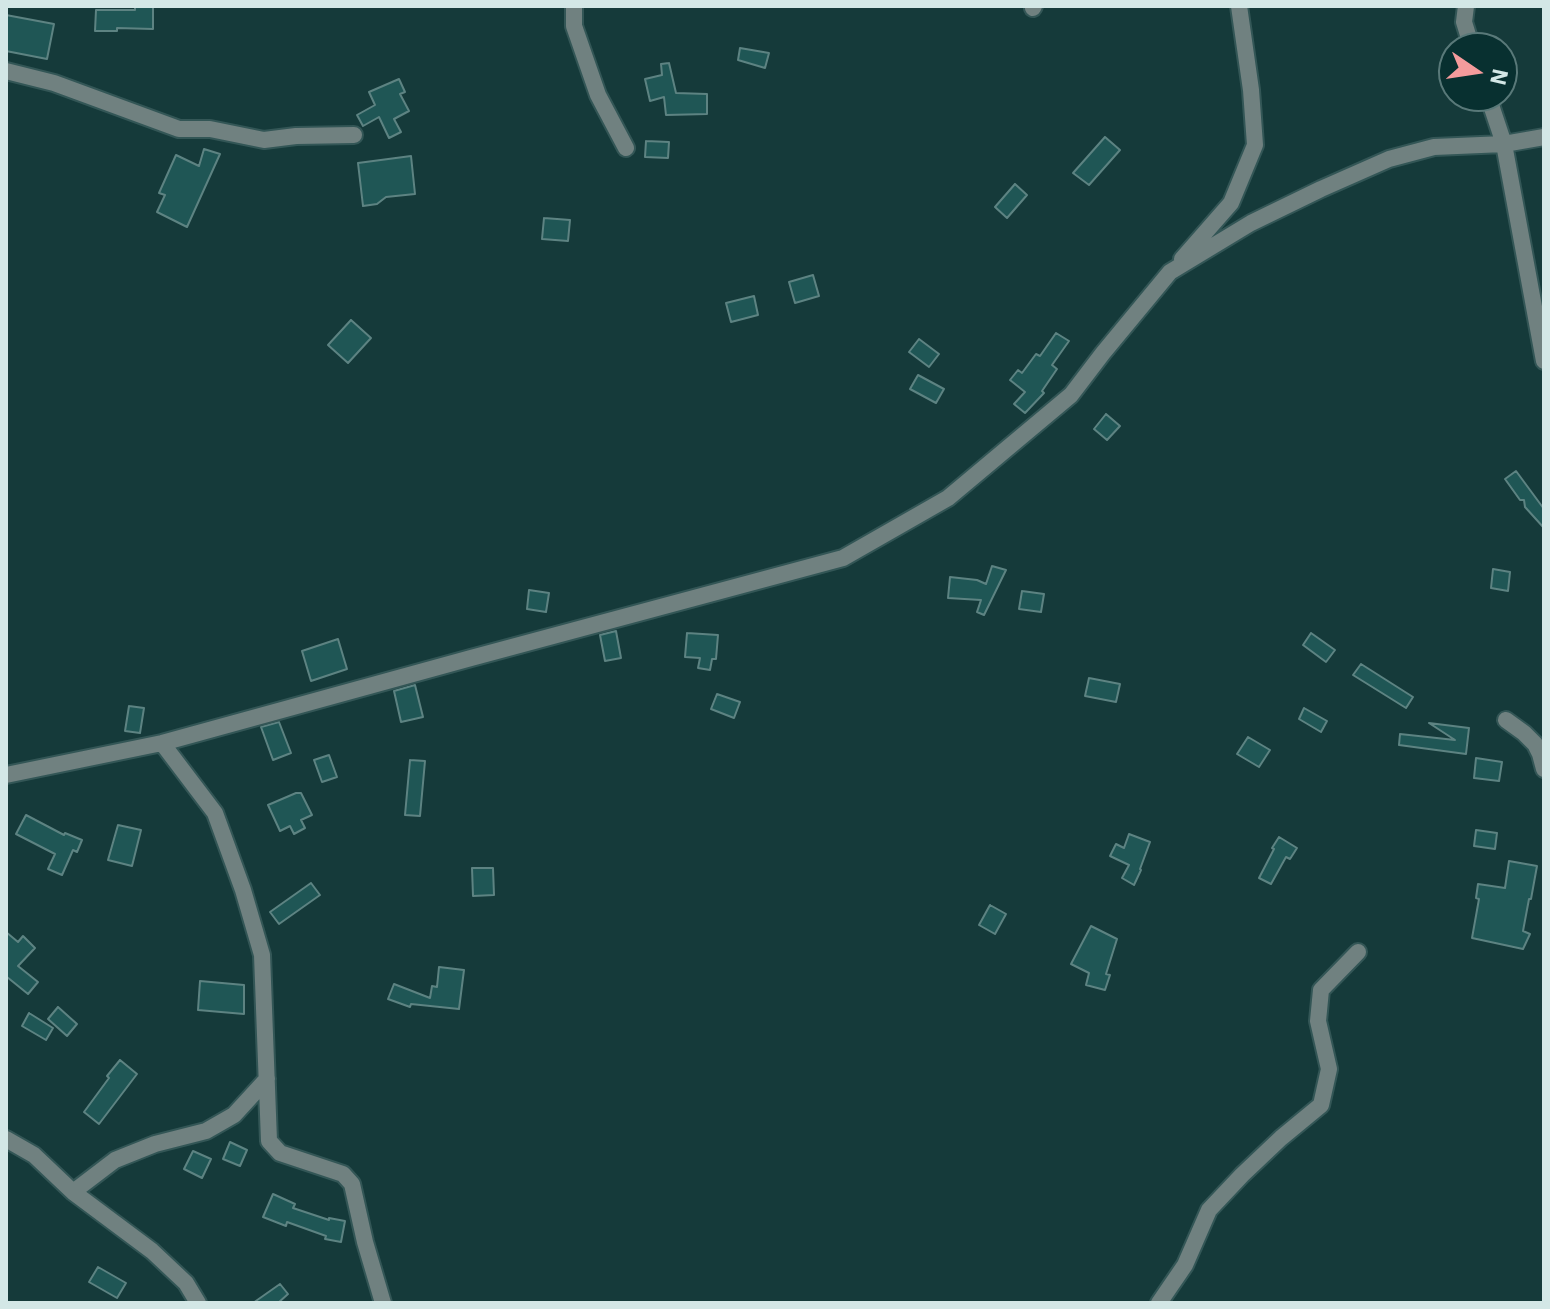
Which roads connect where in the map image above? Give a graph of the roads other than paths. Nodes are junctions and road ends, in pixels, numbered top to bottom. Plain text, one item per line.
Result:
1 (574, 6) edge
2 (1239, 6) edge
3 (1466, 6) edge
4 (1467, 32) edge
5 (6, 71) edge
6 (1493, 112) edge
7 (354, 135) dead end
8 (1544, 137) edge
9 (1504, 144) junction
10 (626, 148) dead end
11 (1170, 272) junction
12 (1544, 361) edge
13 (1506, 720) dead end
14 (162, 743) junction
15 (1543, 759) edge
16 (6, 775) edge
17 (1358, 952) dead end
18 (267, 1079) junction
19 (6, 1139) edge
20 (73, 1192) junction
21 (198, 1303) edge
22 (383, 1303) edge
23 (1159, 1303) edge

1 - 10 street
2 - 11 street
3 - 4 street
5 - 7 street
6 - 9 street
8 - 9 street
9 - 11 street
9 - 12 street
11 - 14 street
13 - 15 street
14 - 16 street
14 - 18 street
17 - 23 street
18 - 20 street
18 - 22 street
19 - 20 street
20 - 21 street

